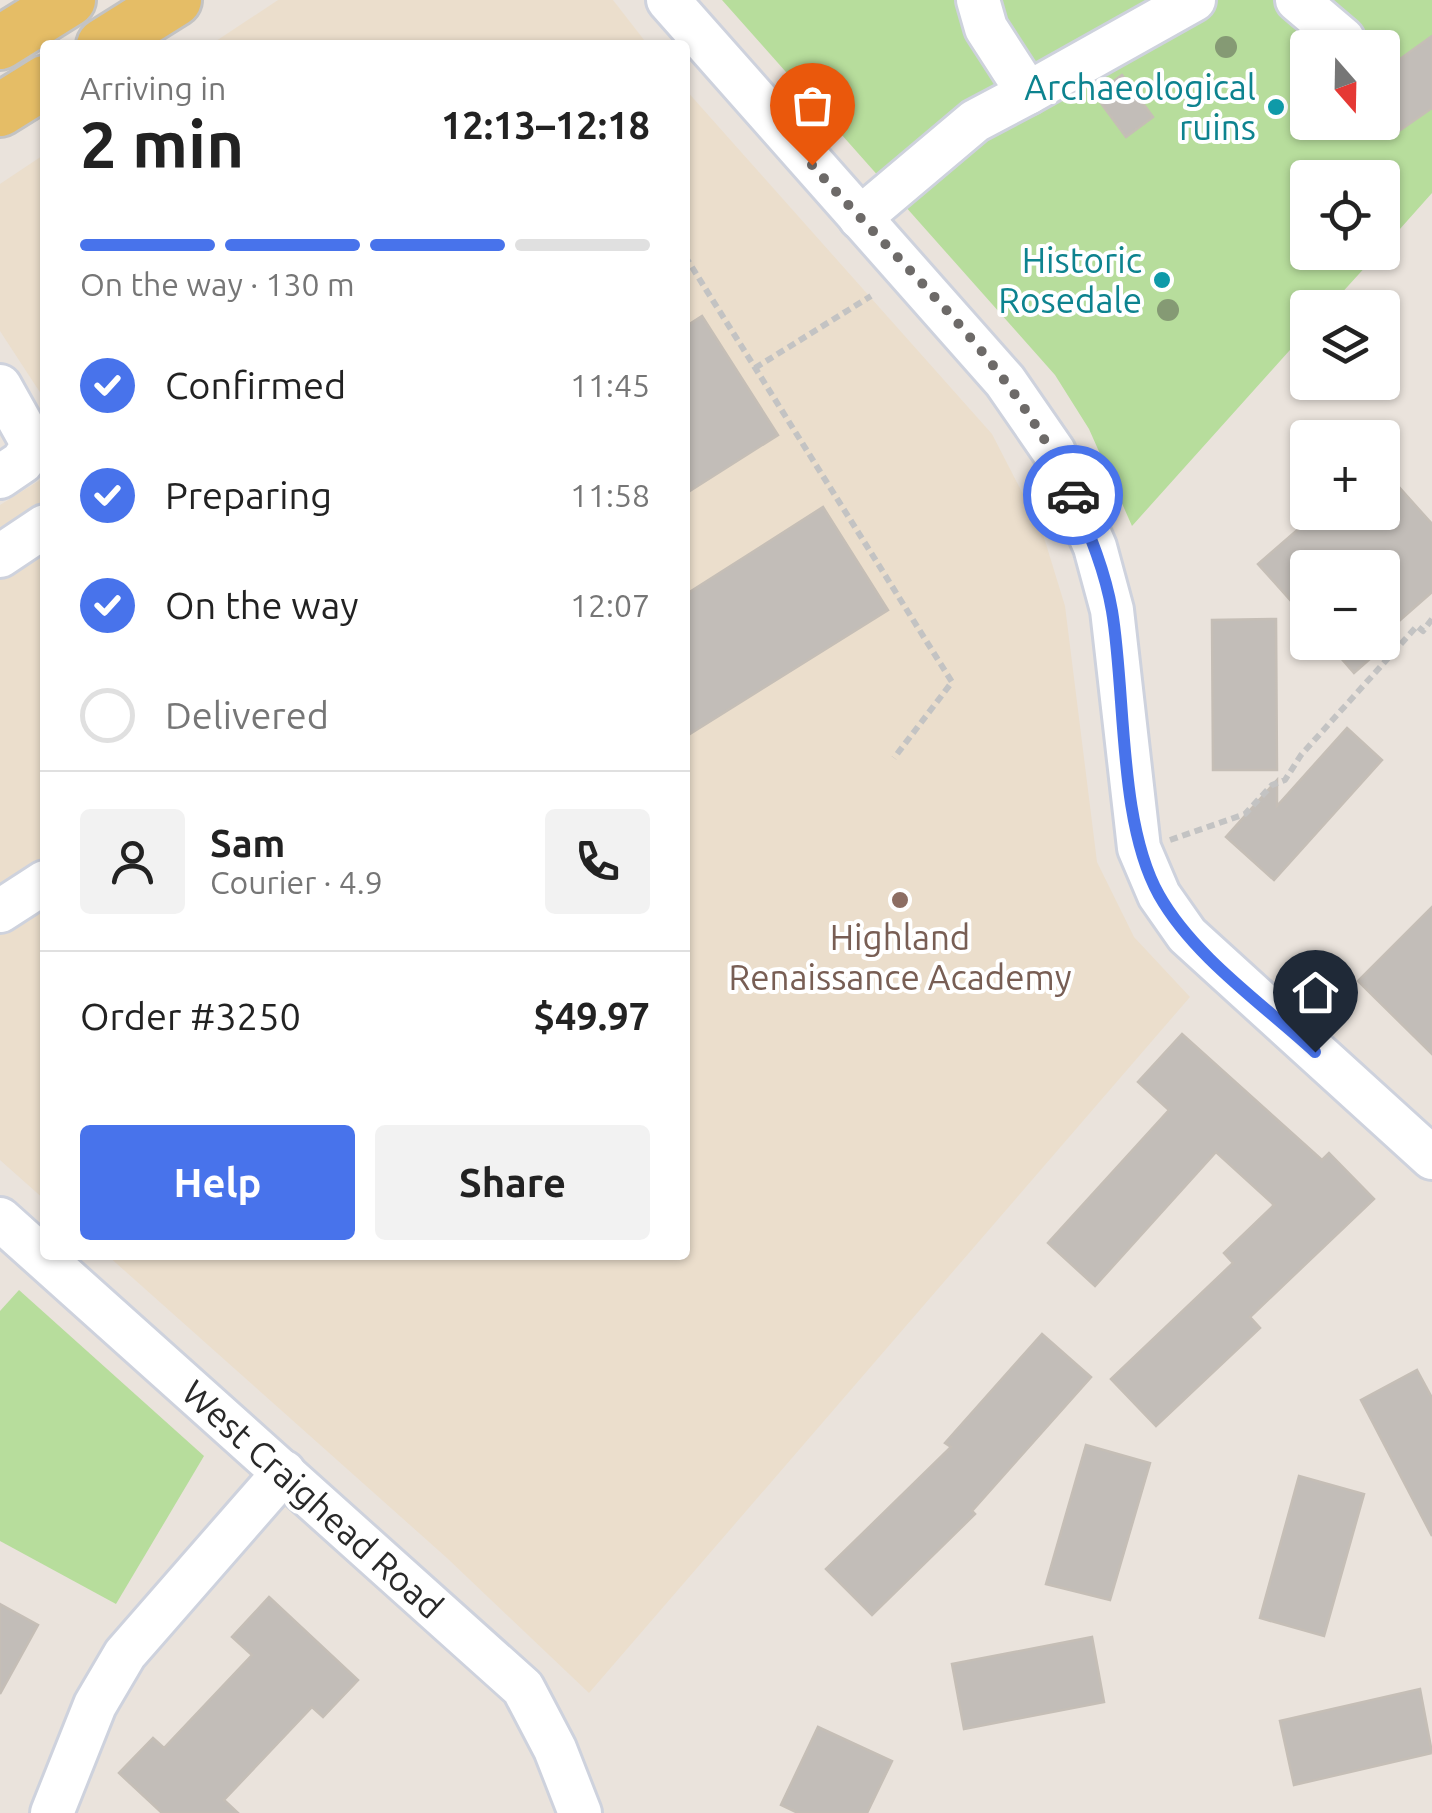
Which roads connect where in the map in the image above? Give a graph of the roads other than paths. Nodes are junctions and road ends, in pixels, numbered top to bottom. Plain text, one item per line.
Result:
1 (69, 0) edge
2 (175, 0) edge
3 (668, 0) edge
4 (1194, 0) edge
5 (1297, 0) edge
6 (992, 6) edge
7 (1332, 30) edge
8 (111, 40) edge
9 (0, 43) edge
10 (40, 85) edge
11 (1028, 93) junction
12 (0, 110) edge
13 (860, 218) junction
14 (0, 386) edge
15 (0, 476) edge
16 (40, 529) edge
17 (0, 556) edge
18 (40, 884) edge
19 (3, 903) edge
20 (1432, 1158) edge
21 (7, 1239) edge
22 (284, 1472) junction
23 (52, 1813) edge
24 (580, 1813) edge

1 - 9 main road
2 - 8 main road
3 - 13 street
4 - 11 street
5 - 7 street
6 - 11 street
10 - 12 main road
11 - 13 street
13 - 20 street
14 - 15 street
16 - 17 street
18 - 19 street
21 - 22 street, West Craighead Road
22 - 23 street
22 - 24 street, West Craighead Road

